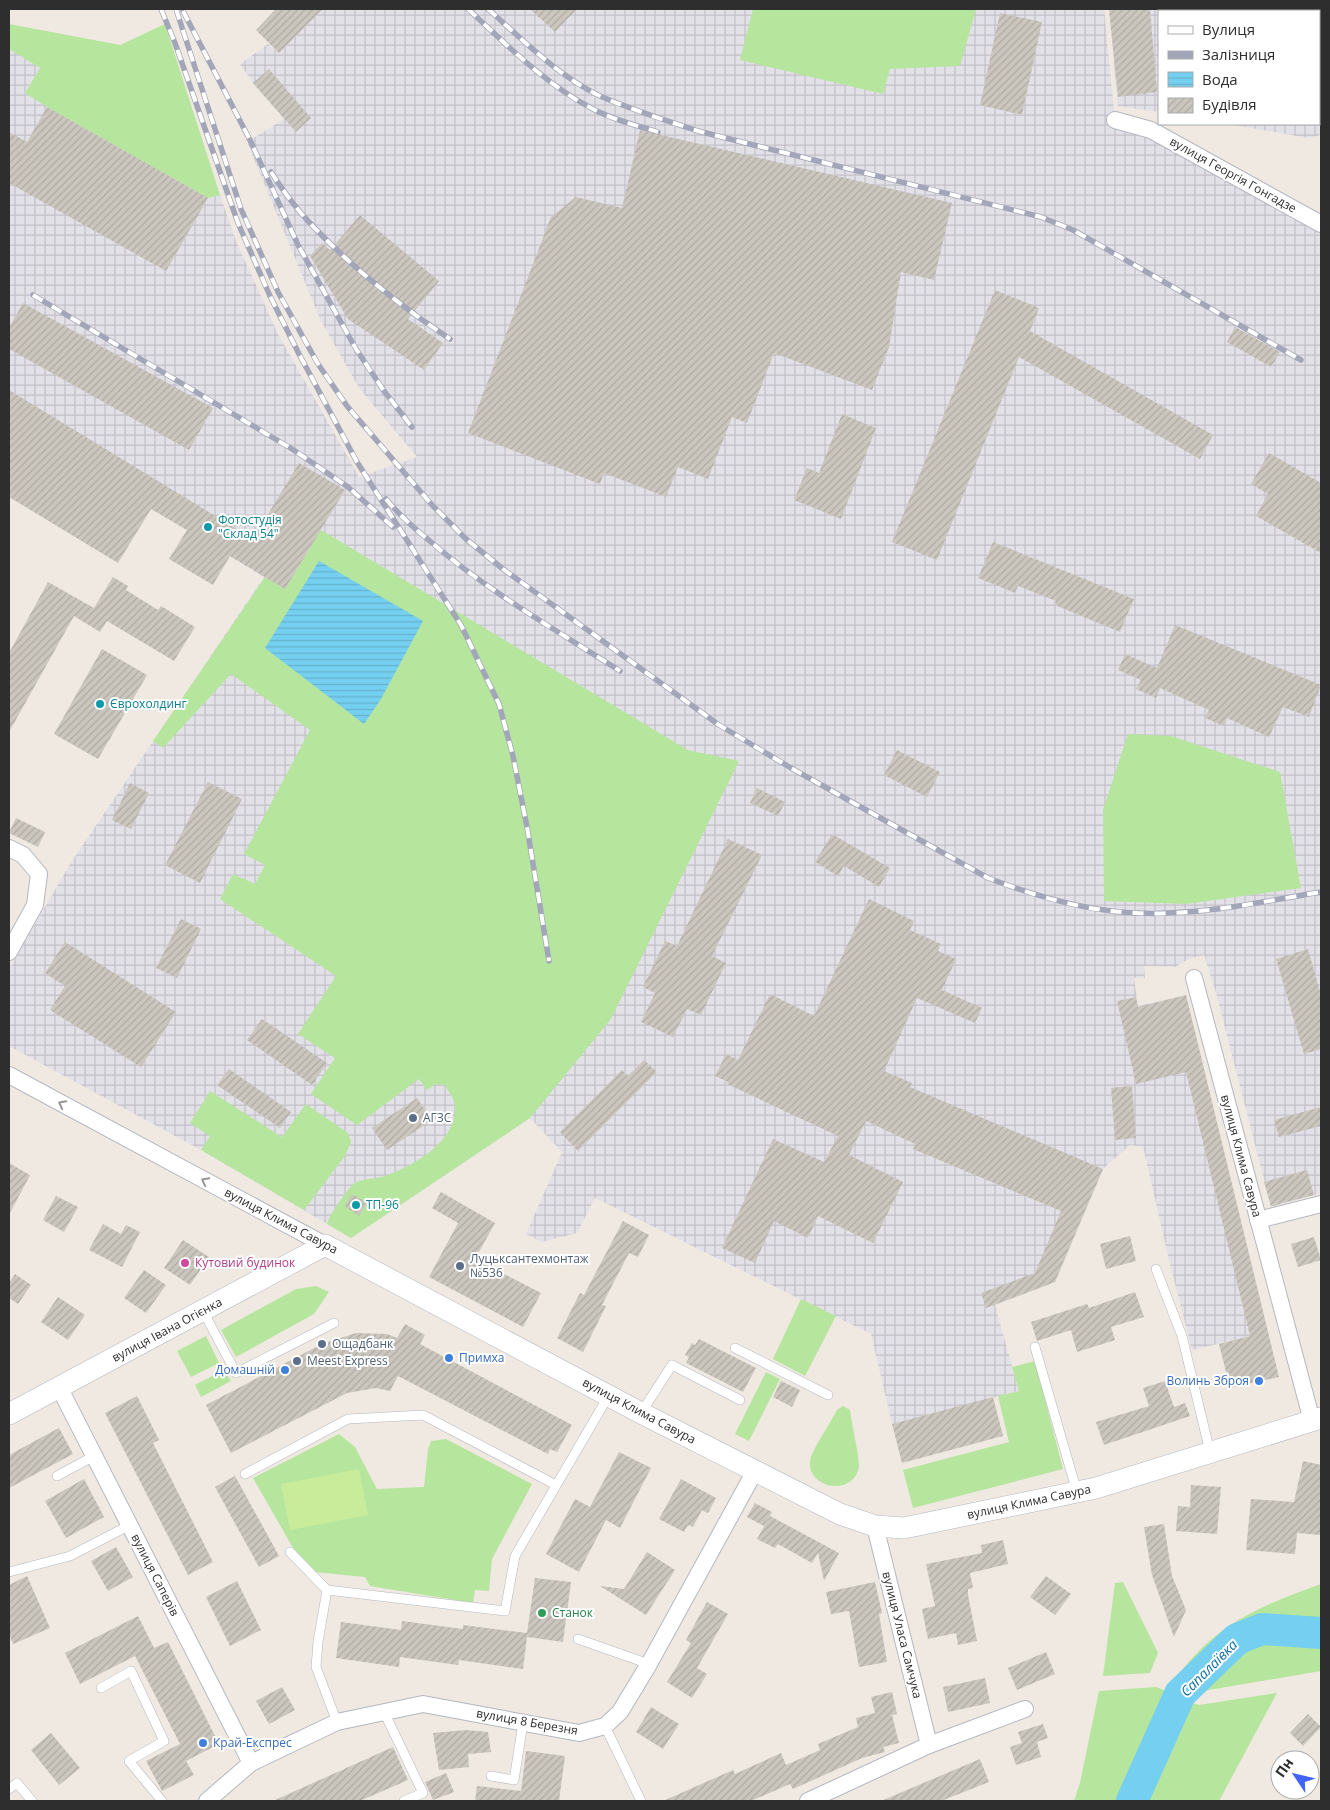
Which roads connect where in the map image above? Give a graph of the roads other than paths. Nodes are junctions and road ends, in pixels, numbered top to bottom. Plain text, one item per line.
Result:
1 (1115, 120) dead end
2 (1321, 224) edge
3 (9, 848) edge
4 (9, 952) edge
5 (1194, 978) dead end
6 (9, 1075) edge
7 (1321, 1204) edge
8 (1258, 1220) junction
9 (325, 1245) junction
10 (1156, 1269) dead end
11 (203, 1311) junction
12 (334, 1324) dead end
13 (1035, 1347) dead end
14 (735, 1348) dead end
15 (59, 1387) junction
16 (828, 1394) dead end
17 (609, 1395) junction
18 (740, 1400) dead end
19 (641, 1413) junction
20 (9, 1414) edge
21 (1317, 1419) edge
22 (1210, 1452) junction
23 (94, 1456) junction
24 (755, 1471) junction
25 (245, 1474) dead end
26 (57, 1476) dead end
27 (556, 1485) junction
28 (1077, 1492) junction
29 (130, 1525) junction
30 (875, 1526) junction
31 (290, 1552) dead end
32 (9, 1572) edge
33 (327, 1590) junction
34 (578, 1639) dead end
35 (649, 1664) junction
36 (101, 1688) dead end
37 (1025, 1709) dead end
38 (384, 1712) junction
39 (337, 1722) junction
40 (523, 1722) junction
41 (605, 1726) junction
42 (929, 1744) junction
43 (252, 1763) junction
44 (491, 1776) dead end
45 (9, 1789) edge
46 (32, 1801) edge
47 (162, 1801) edge
48 (207, 1801) edge
49 (404, 1801) edge
50 (640, 1801) edge
51 (808, 1801) edge

1 - 2 street, вулиця Георгія Гонгадзе
3 - 4 street
5 - 8 street, вулиця Клима Савура
9 -> 6 street, вулиця Клима Савура
7 - 8 street
8 - 21 street, вулиця Клима Савура
9 - 11 street, вулиця Івана Огієнка
9 - 17 street, вулиця Клима Савура
10 - 22 lane
11 - 12 lane
11 - 15 street, вулиця Івана Огієнка
13 - 28 lane
14 - 16 lane
15 - 20 street, вулиця Івана Огієнка
15 - 23 street, вулиця Саперів
17 - 19 street, вулиця Клима Савура
17 - 27 lane
18 - 19 lane
19 - 24 street, вулиця Клима Савура
21 - 22 street, вулиця Клима Савура
22 - 28 street, вулиця Клима Савура
23 - 26 lane
23 - 29 street, вулиця Саперів
24 - 30 street, вулиця Клима Савура
24 - 35 street
25 - 27 lane
27 - 33 lane
28 - 30 street, вулиця Клима Савура
29 - 32 lane
29 - 43 street, вулиця Саперів
30 - 42 street, вулиця Уласа Самчука
31 - 33 lane
33 - 39 lane
34 - 35 lane
35 - 41 street
36 - 47 lane
37 - 42 street
38 - 39 street, вулиця 8 Березня
38 - 40 street, вулиця 8 Березня
38 - 49 lane
39 - 43 street, вулиця 8 Березня
40 - 41 street, вулиця 8 Березня
40 - 44 lane
41 - 50 lane
42 - 51 street
43 - 48 street, вулиця 8 Березня
45 - 46 lane

